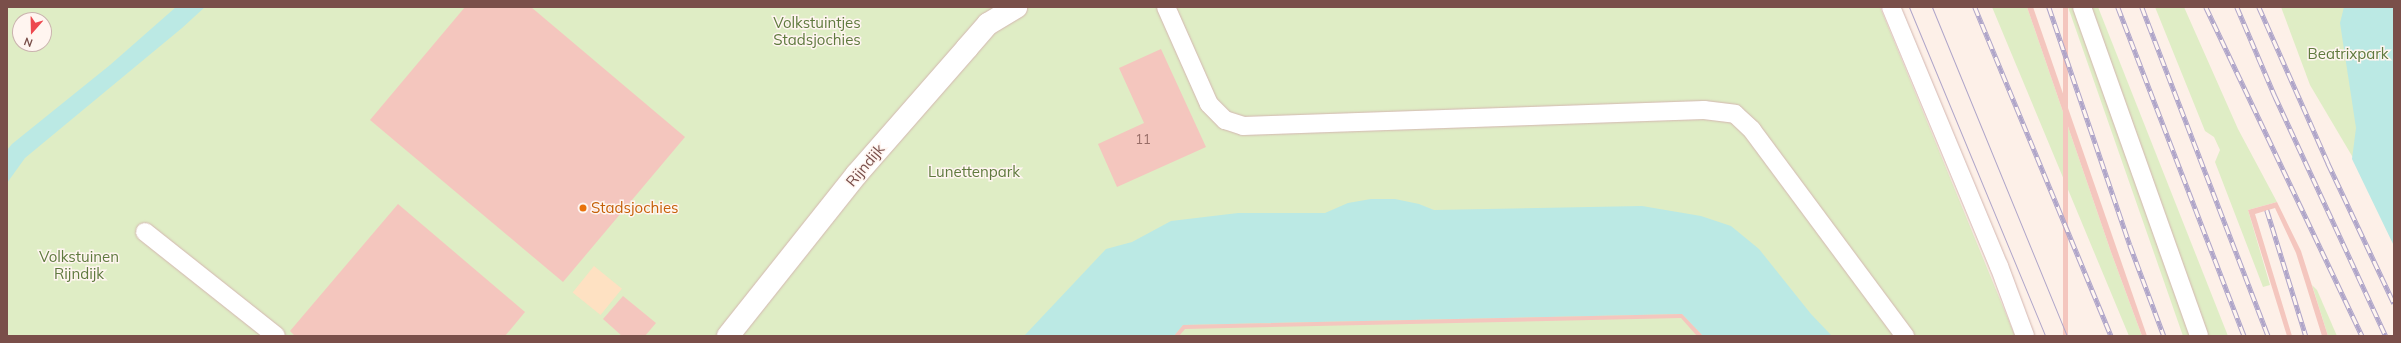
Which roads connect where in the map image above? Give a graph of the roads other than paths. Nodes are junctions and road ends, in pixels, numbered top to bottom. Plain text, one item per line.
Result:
1 (1016, 7) edge
2 (1166, 7) edge
3 (1891, 7) edge
4 (2082, 7) edge
5 (145, 232) dead end
6 (276, 336) edge
7 (728, 336) edge
8 (1905, 336) edge
9 (2025, 336) edge
10 (2199, 336) edge

1 - 7 street, Rijndijk
2 - 8 lane
3 - 9 lane
4 - 10 lane
5 - 6 lane

